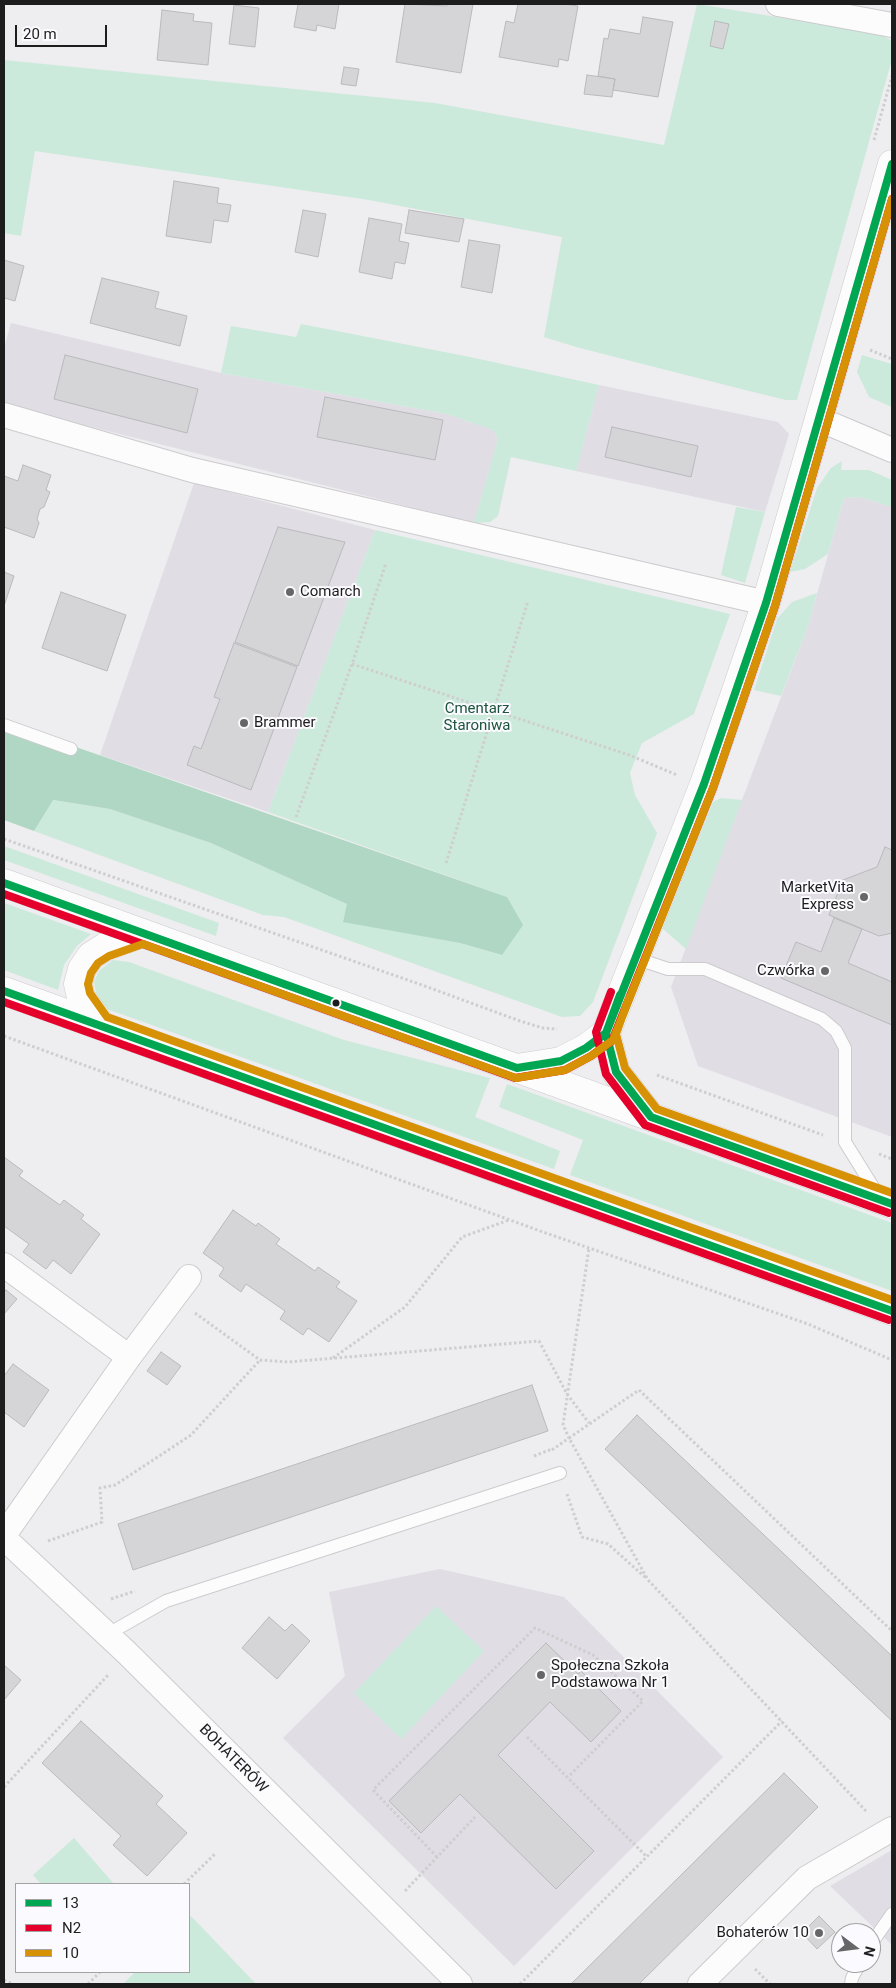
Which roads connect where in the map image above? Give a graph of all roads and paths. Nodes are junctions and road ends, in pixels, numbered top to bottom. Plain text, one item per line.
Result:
1 (778, 4) edge
2 (892, 25) edge
3 (892, 164) edge
4 (862, 348) dead end
5 (892, 359) edge
6 (4, 415) edge
7 (821, 420) junction
8 (892, 450) edge
9 (386, 563) dead end
10 (528, 600) dead end
11 (766, 603) junction
12 (352, 664) junction
13 (493, 711) junction
14 (4, 725) edge
15 (71, 749) dead end
16 (704, 784) junction
17 (296, 817) dead end
18 (4, 839) edge
19 (446, 863) dead end
20 (4, 883) edge
21 (143, 933) junction
22 (634, 958) junction
23 (4, 991) edge
24 (101, 1025) junction
25 (559, 1029) dead end
26 (606, 1033) junction
27 (4, 1036) edge
28 (517, 1068) junction
29 (653, 1074) dead end
30 (651, 1117) junction
31 (845, 1142) junction
32 (892, 1159) edge
33 (887, 1203) edge
34 (510, 1220) junction
35 (589, 1248) junction
36 (4, 1265) edge
37 (189, 1277) dead end
38 (174, 1297) junction
39 (892, 1311) edge
40 (129, 1358) junction
41 (332, 1358) junction
42 (260, 1360) junction
43 (892, 1360) edge
44 (567, 1394) junction
45 (589, 1423) junction
46 (569, 1438) junction
47 (560, 1473) junction
48 (4, 1537) edge
49 (46, 1541) dead end
50 (648, 1580) junction
51 (892, 1631) edge
52 (108, 1634) junction
53 (112, 1670) dead end
54 (782, 1721) junction
55 (527, 1737) dead end
56 (568, 1777) junction
57 (4, 1787) edge
58 (475, 1817) dead end
59 (889, 1830) edge
60 (215, 1854) dead end
61 (437, 1857) junction
62 (648, 1857) junction
63 (185, 1883) edge
64 (403, 1893) dead end
65 (892, 1914) edge
66 (881, 1930) edge
67 (99, 1973) edge
68 (4, 1980) edge
69 (13, 1984) edge
70 (88, 1984) edge
71 (460, 1984) edge
72 (520, 1984) edge
73 (700, 1984) edge

1 - 2 street
3 - 7 main road
4 - 5 path
6 - 11 street
7 - 8 street
7 - 11 main road
9 - 12 path
10 - 13 path
11 - 16 main road
12 - 13 path
12 - 17 path
13 - 16 path
13 - 19 path
14 - 15 lane
16 - 22 main road
18 - 25 path
20 - 21 main road
21 - 24 main road
21 - 28 main road
22 - 26 main road
22 - 31 lane
23 - 24 main road
24 - 39 main road
26 - 28 main road
26 - 30 main road
27 - 34 path
28 - 30 main road
29 - 31 path
30 - 33 main road
31 - 32 path
31 - 33 lane
34 - 35 path
34 - 41 path
35 - 43 path
35 - 44 path
36 - 40 street
37 - 38 street
38 - 40 street
38 - 42 path
40 - 48 street
41 - 42 path
41 - 44 path
42 - 49 path
44 - 45 path
44 - 46 path
45 - 46 path
45 - 51 path
46 - 47 path
46 - 50 path
47 - 50 path
47 - 52 lane
48 - 52 street, BOHATERÓW
50 - 54 path
52 - 71 street, BOHATERÓW
53 - 57 path
54 - 59 path
54 - 62 path
55 - 56 path
56 - 61 path
56 - 62 path
58 - 61 path
59 - 73 street
60 - 63 path
61 - 64 path
62 - 72 path
65 - 66 lane
67 - 70 path
68 - 69 path

